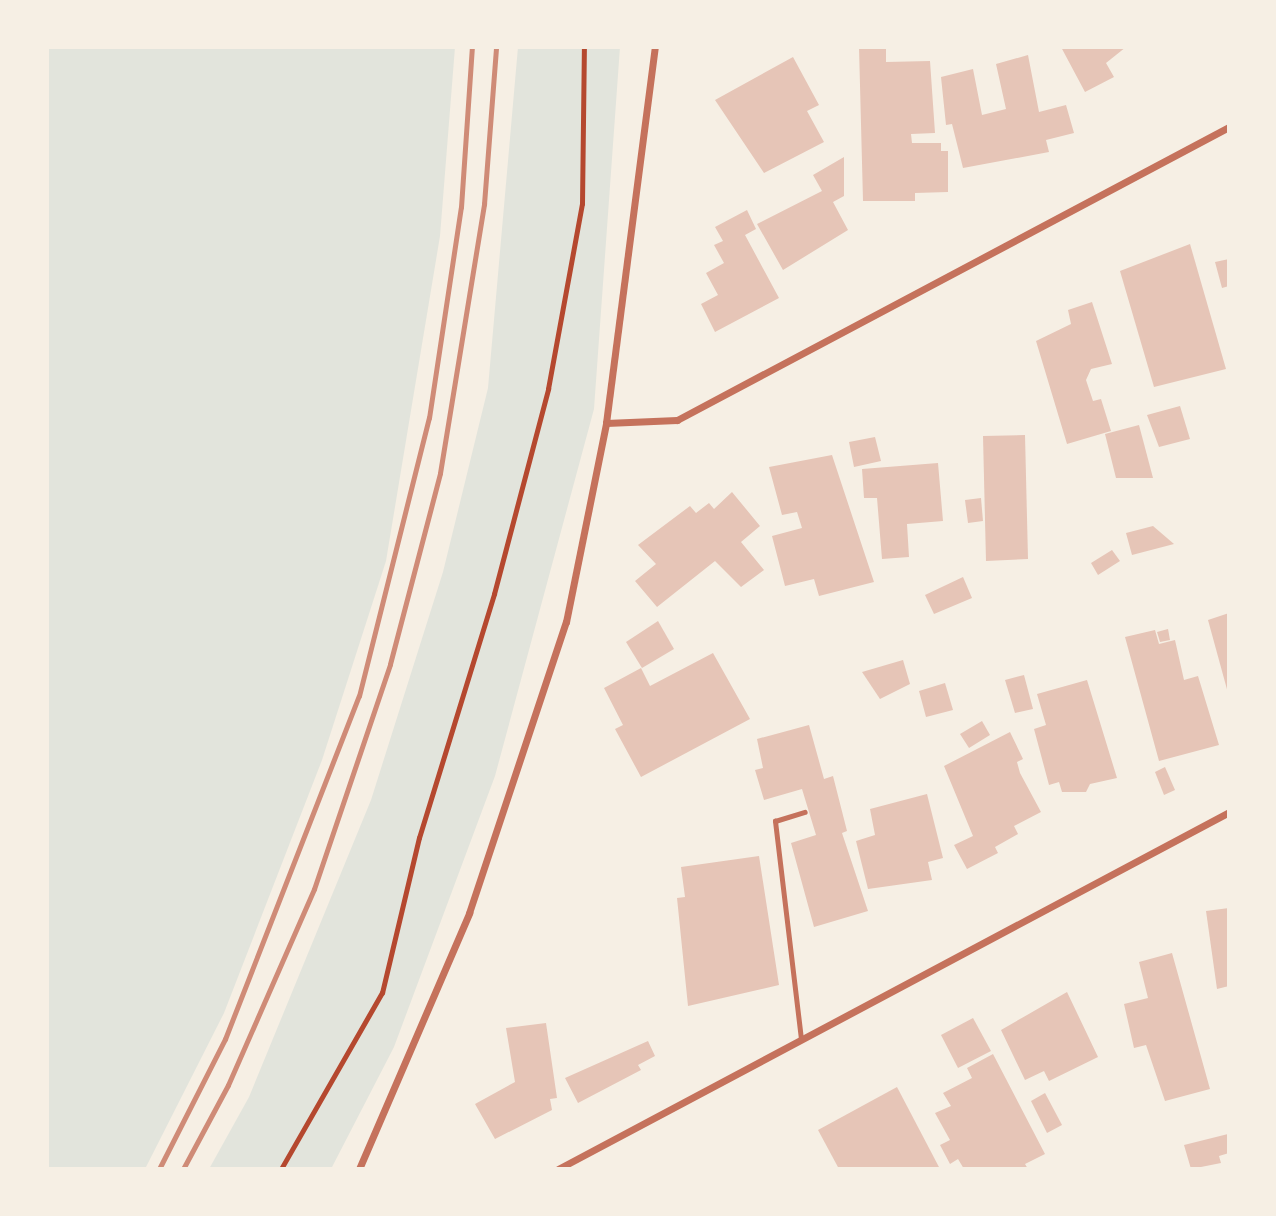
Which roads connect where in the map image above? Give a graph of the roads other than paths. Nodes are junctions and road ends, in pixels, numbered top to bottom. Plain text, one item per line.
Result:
1 (655, 47) edge
2 (1229, 127) edge
3 (606, 423) junction
4 (1229, 811) edge
5 (805, 812) dead end
6 (801, 1039) junction
7 (359, 1169) edge
8 (558, 1169) edge

1 - 3 street
2 - 3 street
3 - 7 street
4 - 6 street
5 - 6 lane
6 - 8 street

